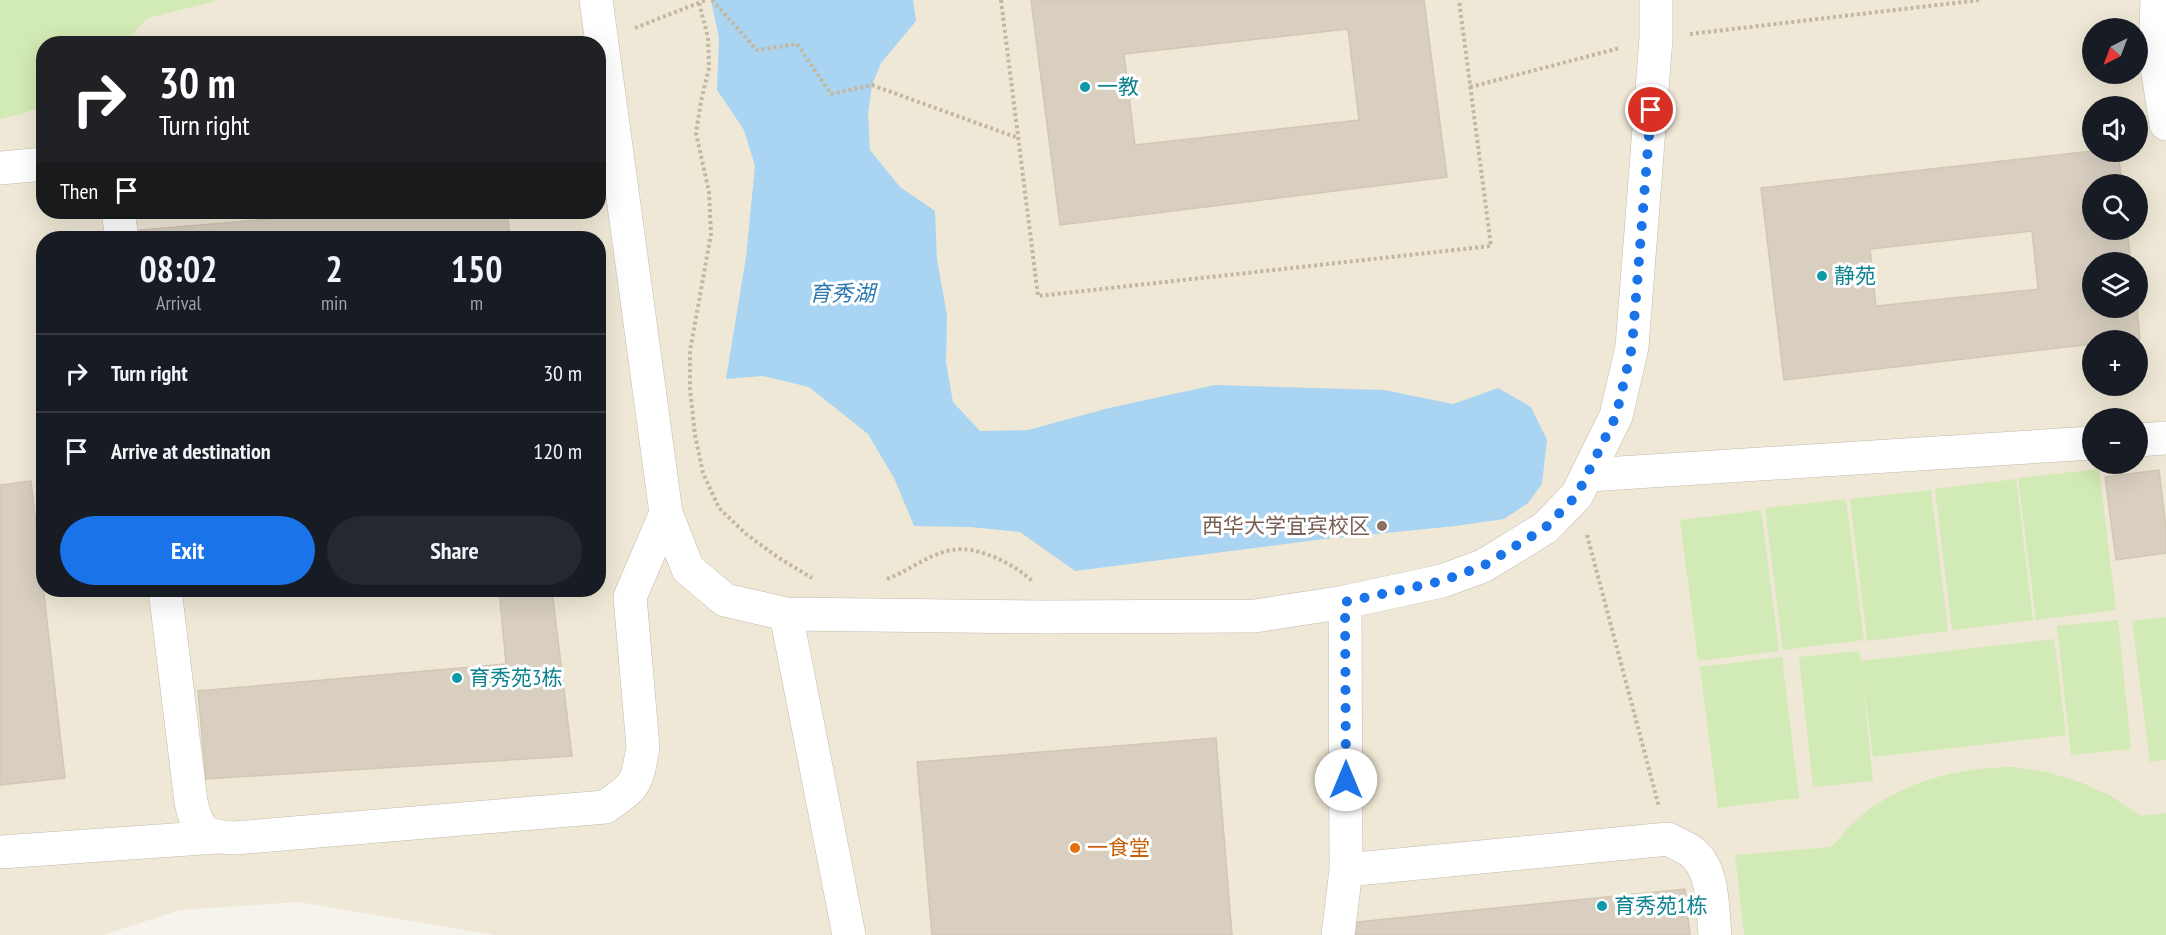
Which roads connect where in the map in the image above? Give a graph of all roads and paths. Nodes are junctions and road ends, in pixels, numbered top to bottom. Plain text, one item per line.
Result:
1 (596, 0) edge
2 (706, 0) edge
3 (712, 0) edge
4 (1001, 0) edge
5 (1459, 0) edge
6 (1656, 0) edge
7 (1980, 0) edge
8 (2157, 0) edge
9 (699, 3) junction
10 (593, 36) edge
11 (606, 37) edge
12 (1656, 38) junction
13 (1470, 87) junction
14 (2166, 124) edge
15 (606, 126) edge
16 (1018, 138) junction
17 (36, 165) edge
18 (0, 168) edge
19 (2166, 438) edge
20 (2148, 439) edge
21 (2082, 444) edge
22 (1582, 485) junction
23 (666, 513) junction
24 (814, 579) dead end
25 (885, 580) dead end
26 (166, 597) edge
27 (1345, 602) junction
28 (786, 614) junction
29 (1045, 617) junction
30 (217, 837) junction
31 (1668, 839) junction
32 (0, 852) edge
33 (1346, 870) junction
34 (849, 935) edge
35 (1338, 935) edge
36 (1715, 935) edge

1 - 10 street
2 - 9 path
3 - 16 path
4 - 16 path
5 - 13 path
6 - 12 street
7 - 12 path
8 - 14 street
9 - 11 path
9 - 24 path
12 - 13 path
12 - 22 street
13 - 16 path
15 - 23 street
17 - 18 street
19 - 20 street
21 - 22 street
22 - 27 street
22 - 31 path
23 - 28 street
23 - 30 street
25 - 29 path
26 - 30 street
27 - 29 street
27 - 33 street
28 - 29 street
28 - 34 street
30 - 32 street
31 - 33 street
31 - 36 street
33 - 35 street

